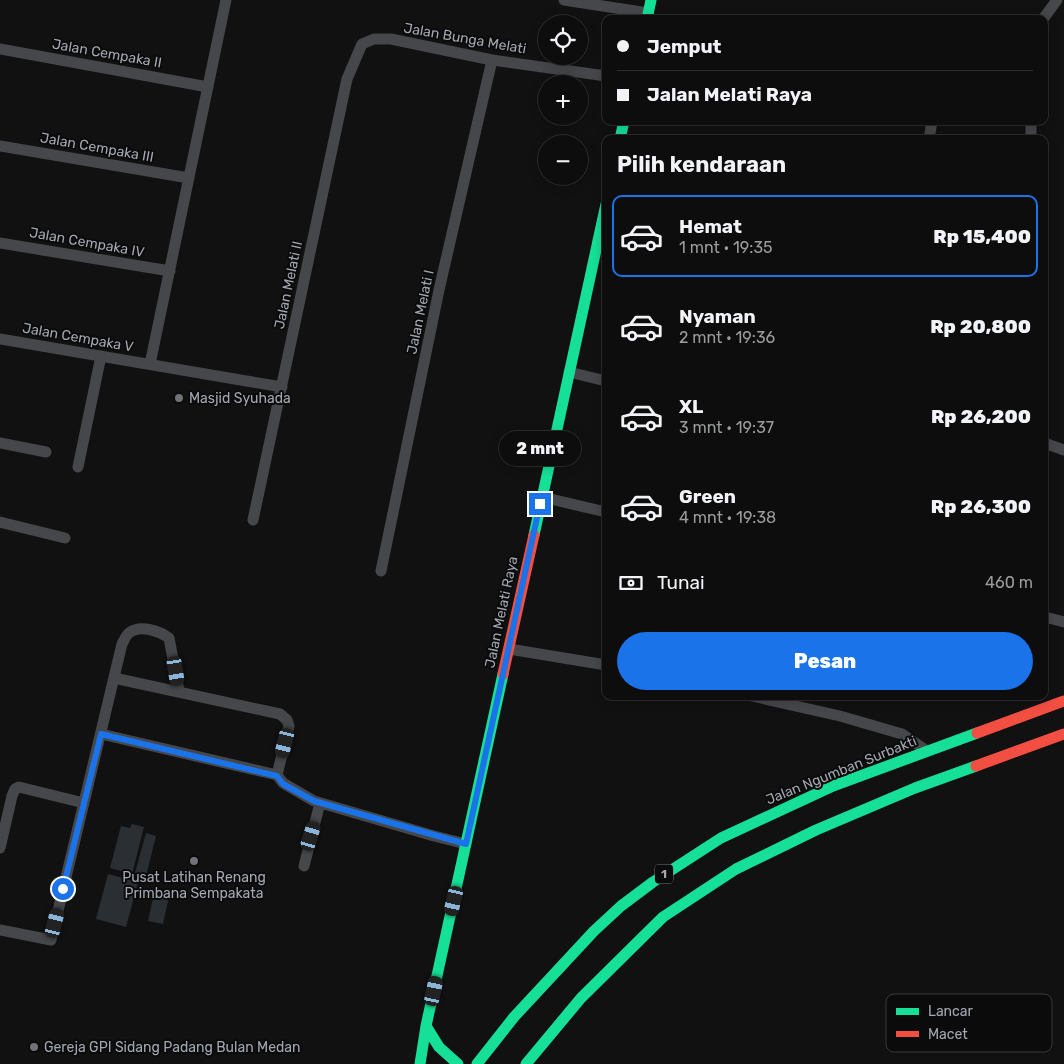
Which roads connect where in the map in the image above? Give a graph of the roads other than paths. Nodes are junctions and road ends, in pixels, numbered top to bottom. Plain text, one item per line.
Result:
1 (226, 0) edge
2 (564, 0) edge
3 (651, 0) edge
4 (1057, 0) edge
5 (642, 15) edge
6 (647, 15) edge
7 (1046, 15) edge
8 (0, 50) edge
9 (356, 57) joint
10 (492, 60) junction
11 (602, 75) edge
12 (208, 87) junction
13 (0, 146) edge
14 (189, 178) junction
15 (0, 243) edge
16 (602, 248) edge
17 (170, 271) junction
18 (0, 339) edge
19 (101, 356) junction
20 (150, 364) junction
21 (569, 372) junction
22 (602, 380) edge
23 (282, 387) junction
24 (0, 443) edge
25 (1048, 444) edge
26 (1064, 450) edge
27 (46, 452) dead end
28 (78, 467) dead end
29 (542, 497) junction
30 (602, 511) edge
31 (253, 520) dead end
32 (0, 522) edge
33 (65, 538) dead end
34 (381, 571) dead end
35 (1048, 618) edge
36 (1064, 622) edge
37 (509, 649) junction
38 (602, 664) edge
39 (114, 678) junction
40 (179, 691) junction
41 (770, 700) edge
42 (1064, 701) edge
43 (101, 734) junction
44 (1064, 734) edge
45 (928, 751) junction
46 (910, 774) junction
47 (277, 776) junction
48 (84, 803) junction
49 (320, 803) junction
50 (466, 844) junction
51 (0, 848) edge
52 (304, 866) dead end
53 (0, 930) edge
54 (426, 1026) junction
55 (420, 1064) edge
56 (458, 1064) edge
57 (477, 1064) edge
58 (526, 1064) edge

1 - 12 street
2 - 5 street
3 - 6 main road
4 - 7 street
8 - 12 street, Jalan Cempaka II
9 - 10 street, Jalan Bunga Melati
9 - 23 street, Jalan Melati II
10 - 11 street, Jalan Bunga Melati
10 - 34 street, Jalan Melati I
12 - 14 street
13 - 14 street, Jalan Cempaka III
14 - 17 street
15 - 17 street, Jalan Cempaka IV
16 - 21 main road, Jalan Melati Raya
17 - 20 street
18 - 19 street, Jalan Cempaka V
19 - 20 street, Jalan Cempaka V
19 - 28 street
20 - 23 street, Jalan Cempaka V
21 - 22 street
21 - 29 main road, Jalan Melati Raya
23 - 31 street, Jalan Melati II
24 - 27 street
25 - 26 street
29 - 30 street
29 - 37 main road, Jalan Melati Raya
32 - 33 street
35 - 36 street
37 - 38 street
37 - 50 main road, Jalan Melati Raya
39 - 40 street
39 - 40 street
39 - 43 street
40 - 47 street
41 - 45 street
42 - 45 main road, Jalan Ngumban Surbakti / 1
43 - 47 street
43 - 48 street
44 - 46 main road, Jalan Ngumban Surbakti / 1
45 - 46 main road, Jalan Ngumban Surbakti / 1
46 - 57 main road, Jalan Ngumban Surbakti / 1
46 - 58 main road, Jalan Ngumban Surbakti / 1
47 - 49 street
48 - 51 street
48 - 53 street
49 - 50 street
49 - 52 street
50 - 54 main road, Jalan Melati Raya
54 - 55 main road, Jalan Melati Raya
54 - 56 main road

